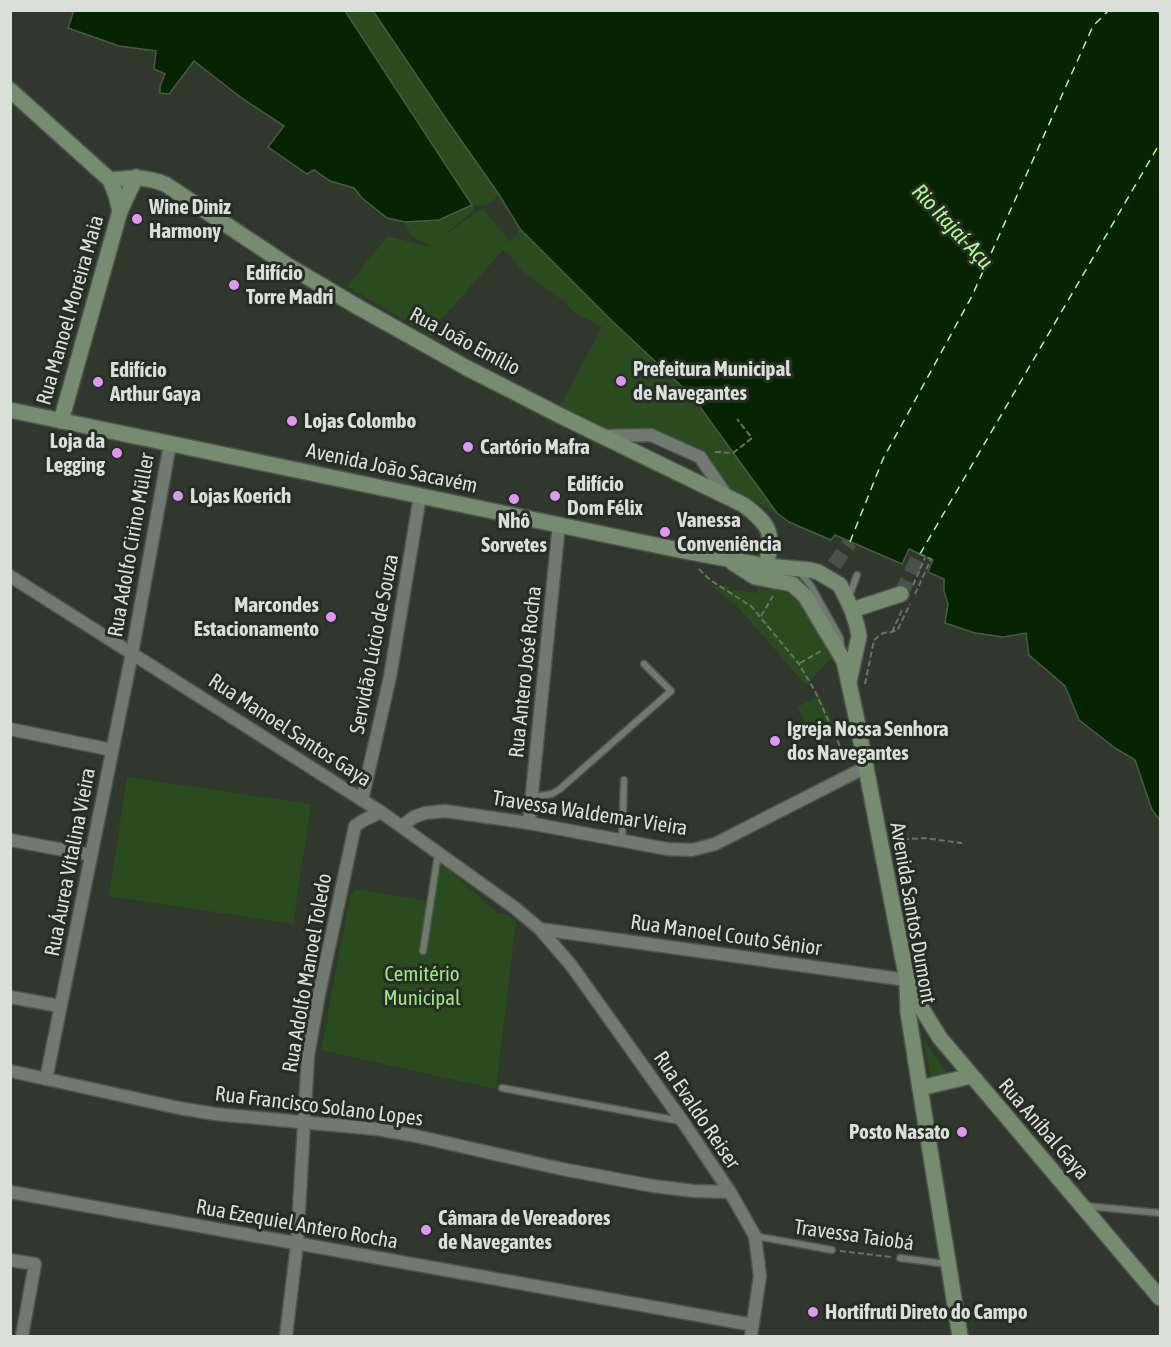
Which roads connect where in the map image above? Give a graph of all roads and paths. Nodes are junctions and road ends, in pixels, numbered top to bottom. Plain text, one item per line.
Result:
1 (10, 90) edge
2 (136, 177) junction
3 (110, 180) junction
4 (120, 211) junction
5 (10, 410) edge
6 (737, 419) dead end
7 (61, 421) junction
8 (603, 436) junction
9 (170, 444) junction
10 (715, 452) dead end
11 (726, 495) junction
12 (420, 496) junction
13 (559, 524) junction
14 (679, 550) junction
15 (920, 554) dead end
16 (926, 556) dead end
17 (726, 559) junction
18 (766, 566) junction
19 (798, 569) junction
20 (857, 575) dead end
21 (10, 576) edge
22 (777, 591) dead end
23 (901, 594) dead end
24 (850, 605) junction
25 (760, 617) junction
26 (892, 632) dead end
27 (828, 647) dead end
28 (132, 653) junction
29 (844, 661) junction
30 (644, 664) dead end
31 (799, 664) junction
32 (849, 682) junction
33 (865, 683) dead end
34 (10, 729) edge
35 (112, 750) junction
36 (866, 767) junction
37 (849, 776) junction
38 (624, 780) dead end
39 (532, 797) junction
40 (363, 800) junction
41 (381, 812) junction
42 (529, 823) junction
43 (402, 826) junction
44 (10, 840) edge
45 (622, 840) junction
46 (880, 841) junction
47 (962, 843) dead end
48 (438, 852) junction
49 (91, 855) junction
50 (540, 929) junction
51 (423, 951) dead end
52 (907, 980) junction
53 (10, 997) edge
54 (60, 1006) junction
55 (10, 1071) edge
56 (971, 1076) junction
57 (46, 1079) junction
58 (502, 1088) dead end
59 (920, 1088) junction
60 (304, 1122) junction
61 (683, 1122) junction
62 (10, 1192) edge
63 (730, 1192) junction
64 (1083, 1206) junction
65 (1161, 1213) edge
66 (755, 1236) junction
67 (297, 1244) junction
68 (832, 1250) joint
69 (900, 1258) joint
70 (10, 1260) edge
71 (948, 1264) junction
72 (1161, 1298) edge
73 (752, 1331) edge
74 (22, 1336) edge
75 (286, 1336) edge
76 (960, 1336) edge

1 - 3 main road
2 - 3 main road, Rua João Emílio
2 - 4 main road, Rua Manoel Moreira Maia
2 - 8 main road, Rua João Emílio
3 - 4 main road, Rua Manoel Moreira Maia
4 - 7 main road, Rua Manoel Moreira Maia
5 - 7 main road, Avenida João Sacavém
6 - 10 path
7 - 9 main road, Avenida João Sacavém
8 - 11 main road, Rua João Emílio
8 - 11 street
9 - 12 main road, Avenida João Sacavém
9 - 28 street, Rua Adolfo Cirino Müller
11 - 18 main road, Rua João Emílio
12 - 13 main road, Avenida João Sacavém
12 - 40 street, Servidão Lúcio de Souza
13 - 14 main road, Avenida João Sacavém
13 - 39 street, Rua Antero José Rocha
14 - 17 main road, Avenida João Sacavém
14 - 25 path
15 - 16 path
17 - 18 main road, Avenida João Sacavém
17 - 29 main road, Avenida Santos Dumont
18 - 19 main road, Avenida João Sacavém
19 - 24 main road, Avenida João Sacavém
19 - 29 lane
20 - 24 lane
21 - 28 street, Rua Manoel Santos Gaya
22 - 25 path
23 - 24 main road
24 - 32 main road
25 - 31 path
26 - 33 path
27 - 31 path
28 - 35 street, Rua Áurea Vitalina Vieira
28 - 40 street, Rua Manoel Santos Gaya
29 - 32 main road, Avenida Santos Dumont
30 - 39 lane
31 - 37 path
32 - 36 main road, Avenida Santos Dumont
34 - 35 street
35 - 49 street, Rua Áurea Vitalina Vieira
36 - 37 street, Travessa Waldemar Vieira
36 - 46 main road, Avenida Santos Dumont
37 - 45 street, Travessa Waldemar Vieira
38 - 45 lane
39 - 42 street, Rua Antero José Rocha
40 - 41 street, Rua Manoel Santos Gaya
41 - 43 street, Rua Manoel Santos Gaya
41 - 60 street, Rua Adolfo Manoel Toledo
42 - 43 street, Travessa Waldemar Vieira
42 - 45 street, Travessa Waldemar Vieira
43 - 48 street, Rua Manoel Santos Gaya
44 - 49 street
46 - 47 path
46 - 52 main road, Avenida Santos Dumont
48 - 50 street, Rua Manoel Santos Gaya
48 - 51 lane
49 - 54 street, Rua Áurea Vitalina Vieira
50 - 52 street, Rua Manoel Couto Sênior
50 - 61 street, Rua Evaldo Reiser
52 - 56 main road, Rua Aníbal Gaya
52 - 59 main road, Avenida Santos Dumont
53 - 54 street
54 - 57 street, Rua Áurea Vitalina Vieira
55 - 57 street, Rua Francisco Solano Lopes
56 - 59 main road
56 - 64 main road, Rua Aníbal Gaya
57 - 60 street, Rua Francisco Solano Lopes
58 - 61 lane
59 - 71 main road, Avenida Santos Dumont
60 - 63 street, Rua Francisco Solano Lopes
60 - 67 street, Rua Adolfo Manoel Toledo
61 - 63 street, Rua Evaldo Reiser
62 - 67 street, Rua Ezequiel Antero Rocha
63 - 66 street, Rua Evaldo Reiser
64 - 65 lane
64 - 72 main road, Rua Aníbal Gaya
66 - 68 lane, Travessa Taiobá
66 - 73 street, Rua Evaldo Reiser
67 - 73 street, Rua Ezequiel Antero Rocha
67 - 75 street, Rua Adolfo Manoel Toledo
68 - 69 path, Travessa Taiobá
69 - 71 lane, Travessa Taiobá
70 - 74 street
71 - 76 main road, Avenida Santos Dumont

